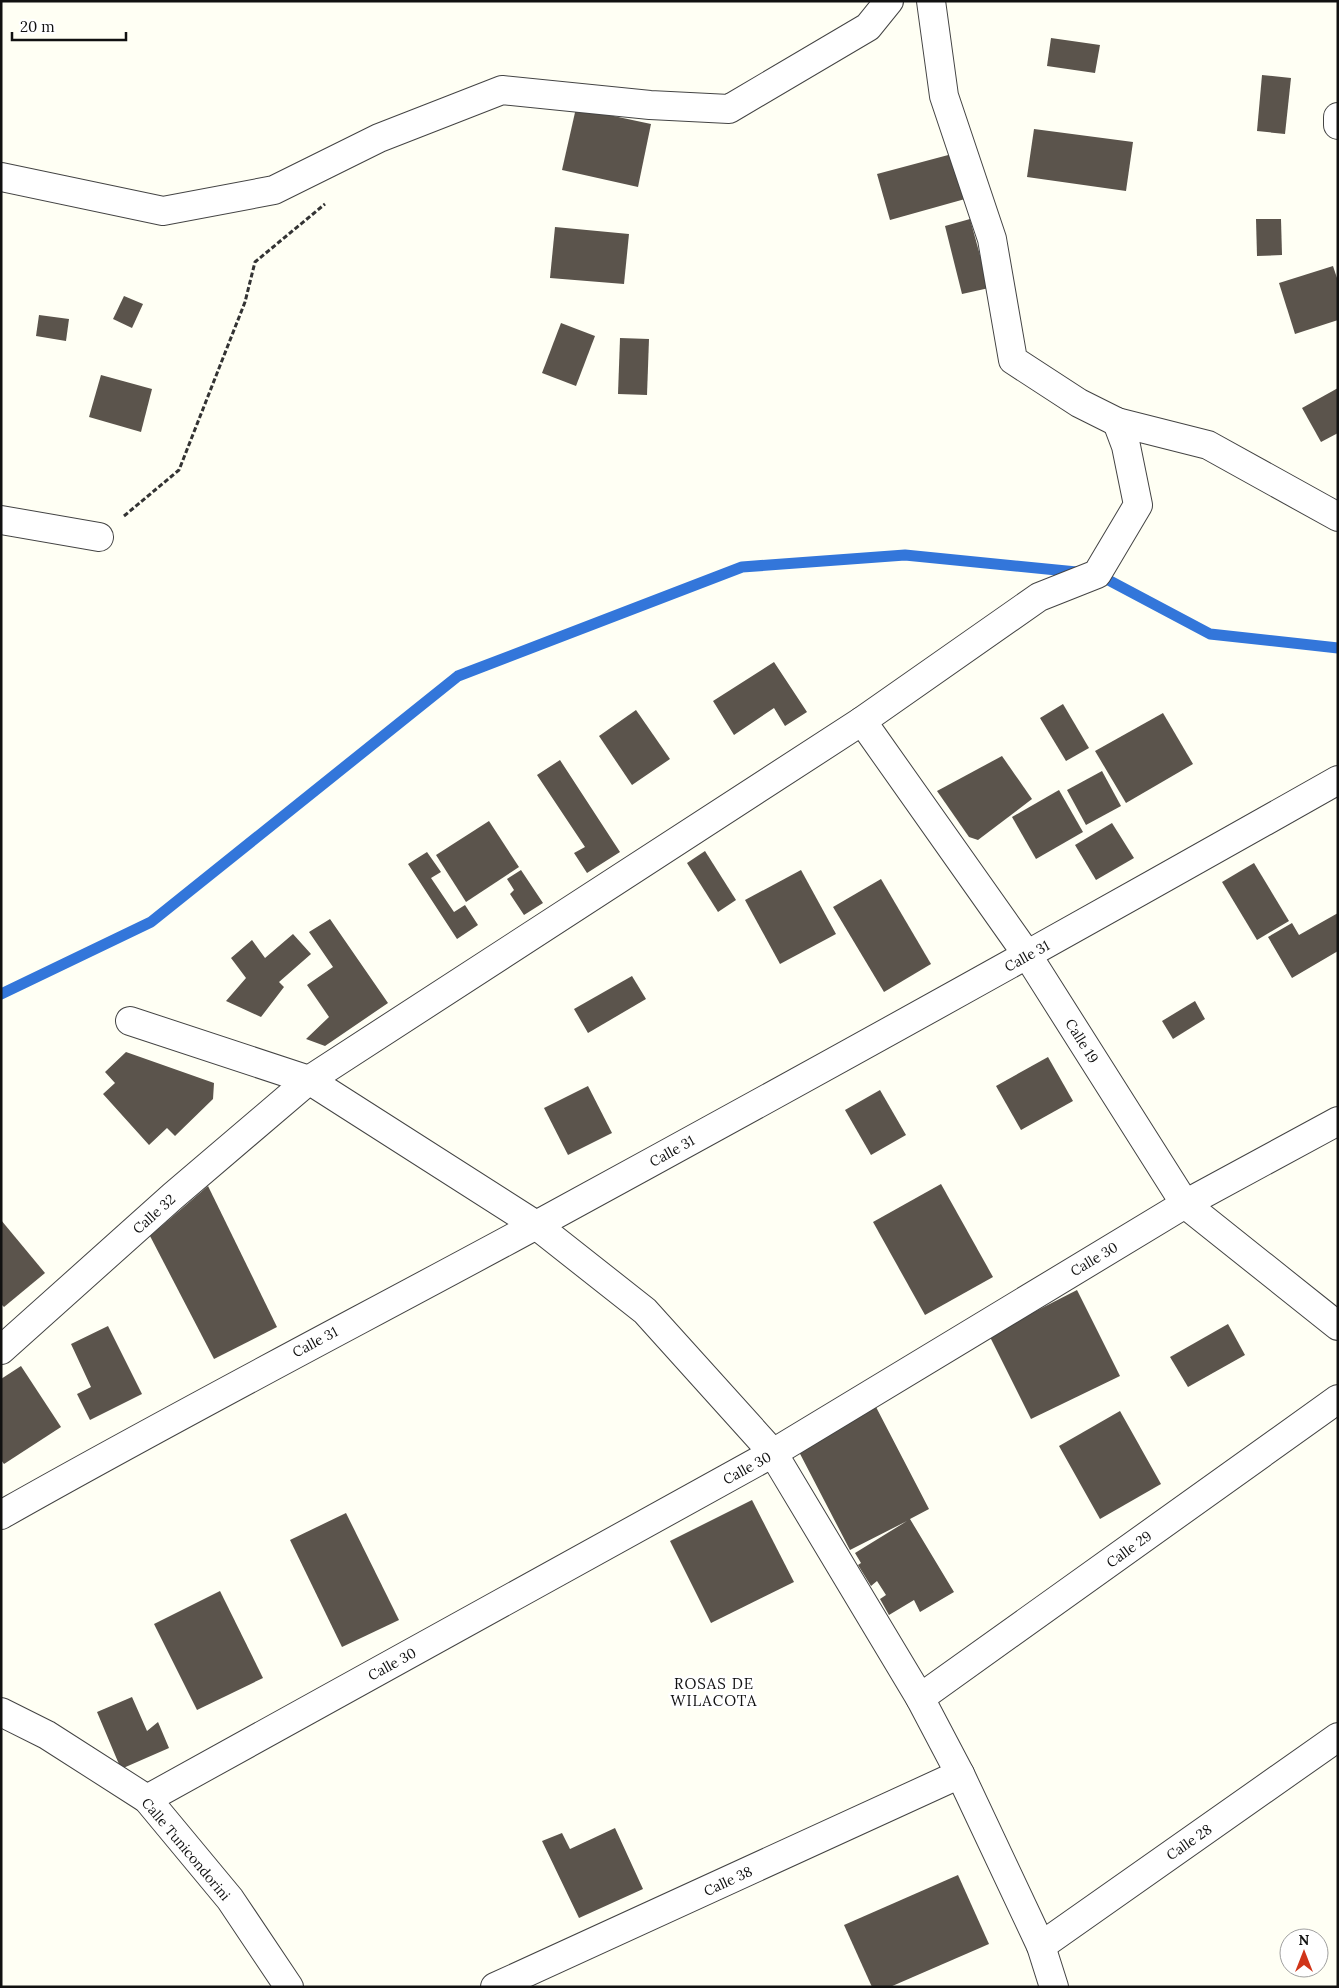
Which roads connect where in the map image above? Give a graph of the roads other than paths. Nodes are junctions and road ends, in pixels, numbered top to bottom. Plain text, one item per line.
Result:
1 (889, 1) edge
2 (931, 1) edge
3 (1338, 117) edge
4 (1338, 126) edge
5 (1, 177) edge
6 (1117, 422) junction
7 (1338, 516) edge
8 (1, 520) edge
9 (98, 537) road end
10 (862, 721) junction
11 (1338, 780) edge
12 (1028, 956) junction
13 (130, 1021) dead end
14 (309, 1080) junction
15 (1338, 1121) edge
16 (1185, 1204) junction
17 (536, 1225) junction
18 (1338, 1326) edge
19 (1, 1350) edge
20 (1338, 1399) edge
21 (773, 1453) junction
22 (1, 1515) edge
23 (920, 1698) junction
24 (1, 1712) edge
25 (1338, 1737) edge
26 (960, 1774) junction
27 (147, 1799) junction
28 (1040, 1946) junction
29 (289, 1987) edge
30 (495, 1987) edge
31 (1054, 1987) edge

1 - 5 street
2 - 6 street
3 - 4 street
6 - 7 street
6 - 10 street, Calle 32
8 - 9 street
10 - 12 street, Calle 19
10 - 14 street, Calle 32
11 - 12 street, Calle 31
12 - 16 street, Calle 19
12 - 17 street, Calle 31
13 - 14 street
14 - 17 street
14 - 19 street, Calle 32
15 - 16 street, Calle 30
16 - 18 street, Calle 19
16 - 21 street, Calle 30
17 - 21 street
17 - 22 street, Calle 31
20 - 23 street, Calle 29
21 - 23 street
21 - 27 street, Calle 30
23 - 26 street
24 - 27 street, Calle Tunicondorini
25 - 28 street, Calle 28
26 - 28 street
26 - 30 street, Calle 38
27 - 29 street, Calle Tunicondorini
28 - 31 street

